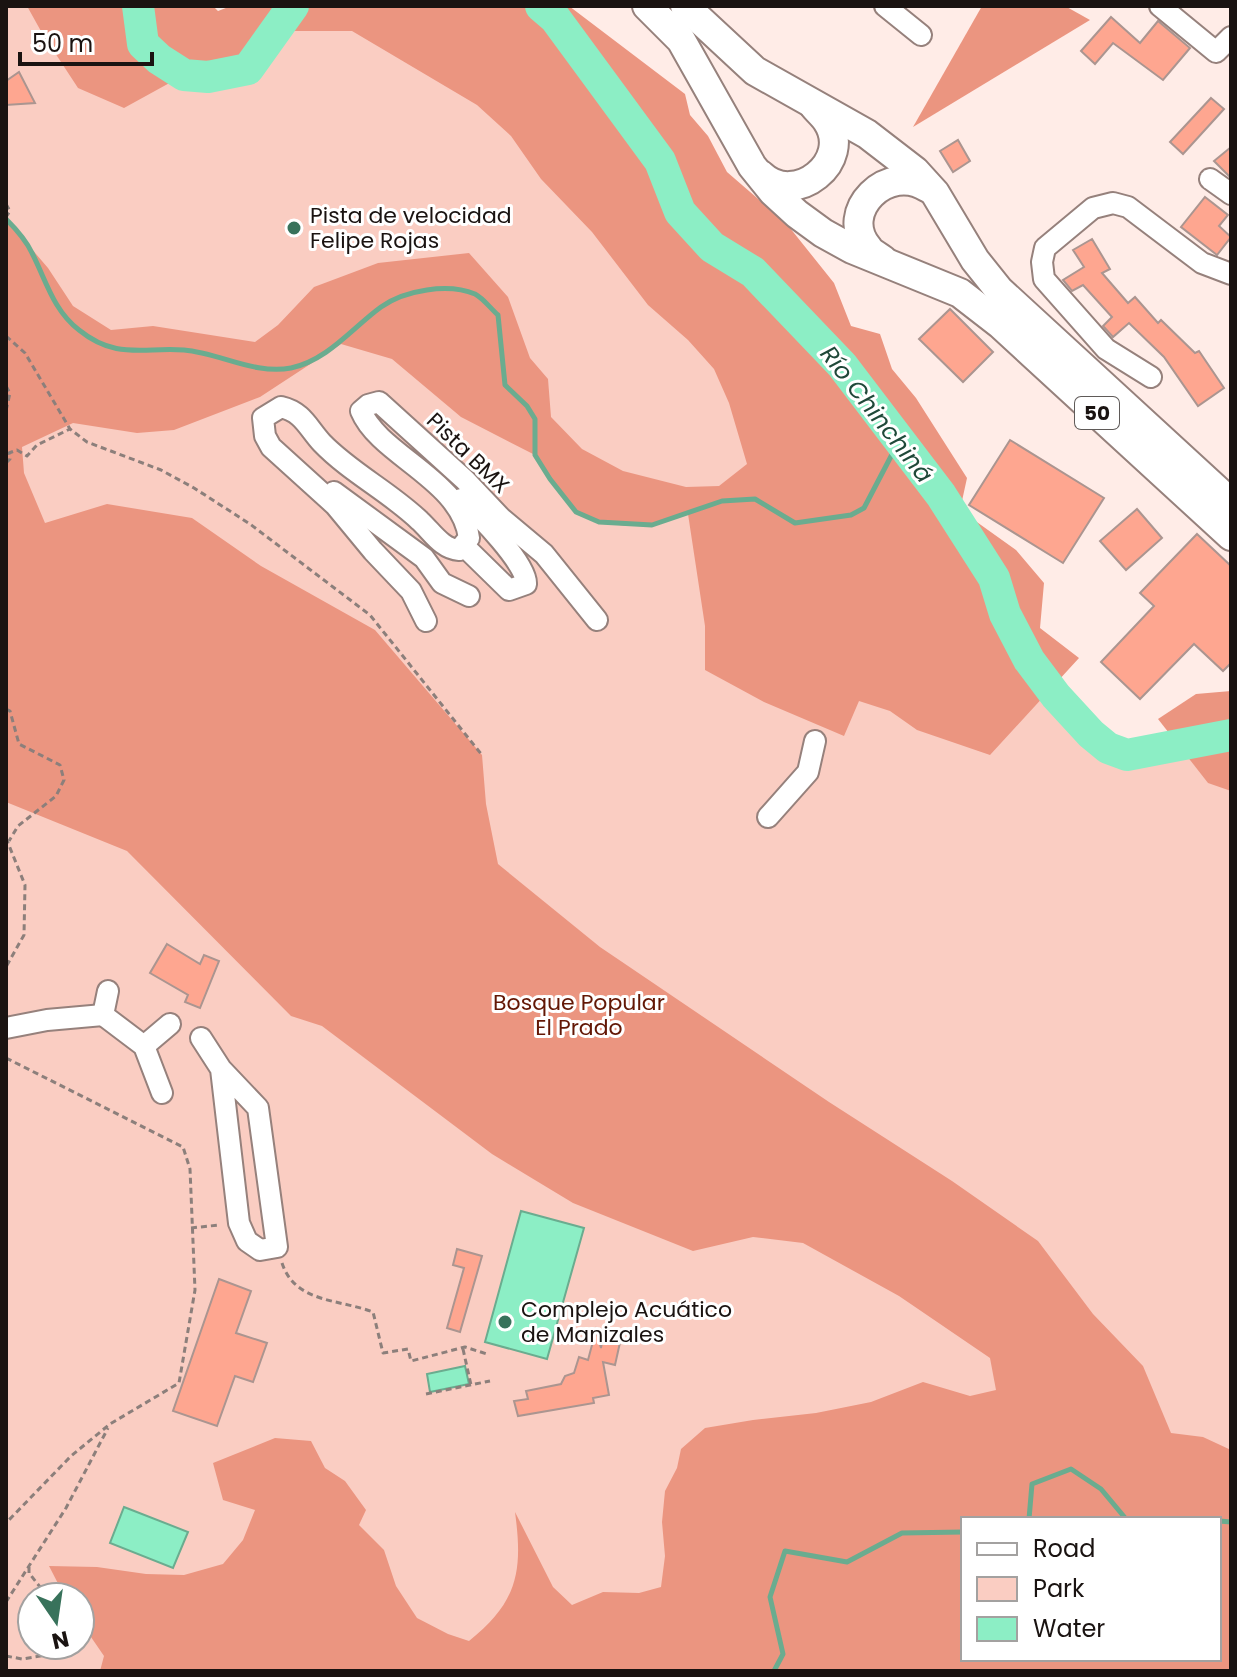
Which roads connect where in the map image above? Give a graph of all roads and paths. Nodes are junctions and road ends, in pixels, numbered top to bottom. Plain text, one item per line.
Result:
1 (647, 6) edge
2 (685, 6) edge
3 (885, 6) edge
4 (1160, 6) edge
5 (921, 35) dead end
6 (1231, 37) edge
7 (814, 106) junction
8 (752, 166) junction
9 (1210, 179) dead end
10 (935, 193) junction
11 (1231, 194) edge
12 (6, 204) edge
13 (6, 217) edge
14 (883, 260) junction
15 (1231, 274) edge
16 (6, 336) edge
17 (1151, 377) dead end
18 (6, 386) edge
19 (6, 411) edge
20 (70, 429) junction
21 (6, 463) edge
22 (426, 472) junction
23 (312, 483) junction
24 (1231, 503) edge
25 (1231, 536) edge
26 (464, 546) junction
27 (469, 596) dead end
28 (597, 620) dead end
29 (426, 621) dead end
30 (6, 709) edge
31 (815, 741) dead end
32 (482, 755) dead end
33 (768, 817) dead end
34 (7, 840) edge
35 (6, 967) edge
36 (108, 991) dead end
37 (103, 1015) junction
38 (170, 1024) dead end
39 (6, 1028) edge
40 (201, 1038) dead end
41 (144, 1046) junction
42 (6, 1058) edge
43 (221, 1069) junction
44 (162, 1093) dead end
45 (239, 1223) junction
46 (191, 1228) junction
47 (277, 1247) junction
48 (463, 1348) junction
49 (487, 1354) dead end
50 (490, 1381) dead end
51 (471, 1385) junction
52 (426, 1394) dead end
53 (110, 1424) junction
54 (6, 1523) edge
55 (29, 1567) junction
56 (35, 1581) edge
57 (6, 1602) edge

1 - 8 highway, 50
2 - 7 highway, 50
3 - 5 street
4 - 6 street
7 - 8 highway
7 - 10 highway, 50
8 - 14 highway, 50
9 - 11 street
10 - 14 highway
10 - 24 highway, 50
12 - 13 path
14 - 25 highway, 50
15 - 17 street
16 - 20 path
18 - 19 path
20 - 21 path
20 - 32 path
22 - 26 street, Pista BMX
22 - 26 street, Pista BMX
22 - 28 street, Pista BMX
23 - 26 street, Pista BMX
23 - 27 street, Pista BMX
23 - 29 street, Pista BMX
30 - 34 path
31 - 33 street
34 - 35 path
36 - 37 street
37 - 39 street
37 - 41 street
38 - 41 street
40 - 43 street
41 - 44 street
42 - 46 path
43 - 45 street
43 - 47 street
45 - 46 path
45 - 47 street
46 - 53 path
47 - 48 path
48 - 49 path
48 - 51 path
50 - 51 path
51 - 52 path
53 - 54 path
53 - 55 path
55 - 56 path
55 - 57 path

